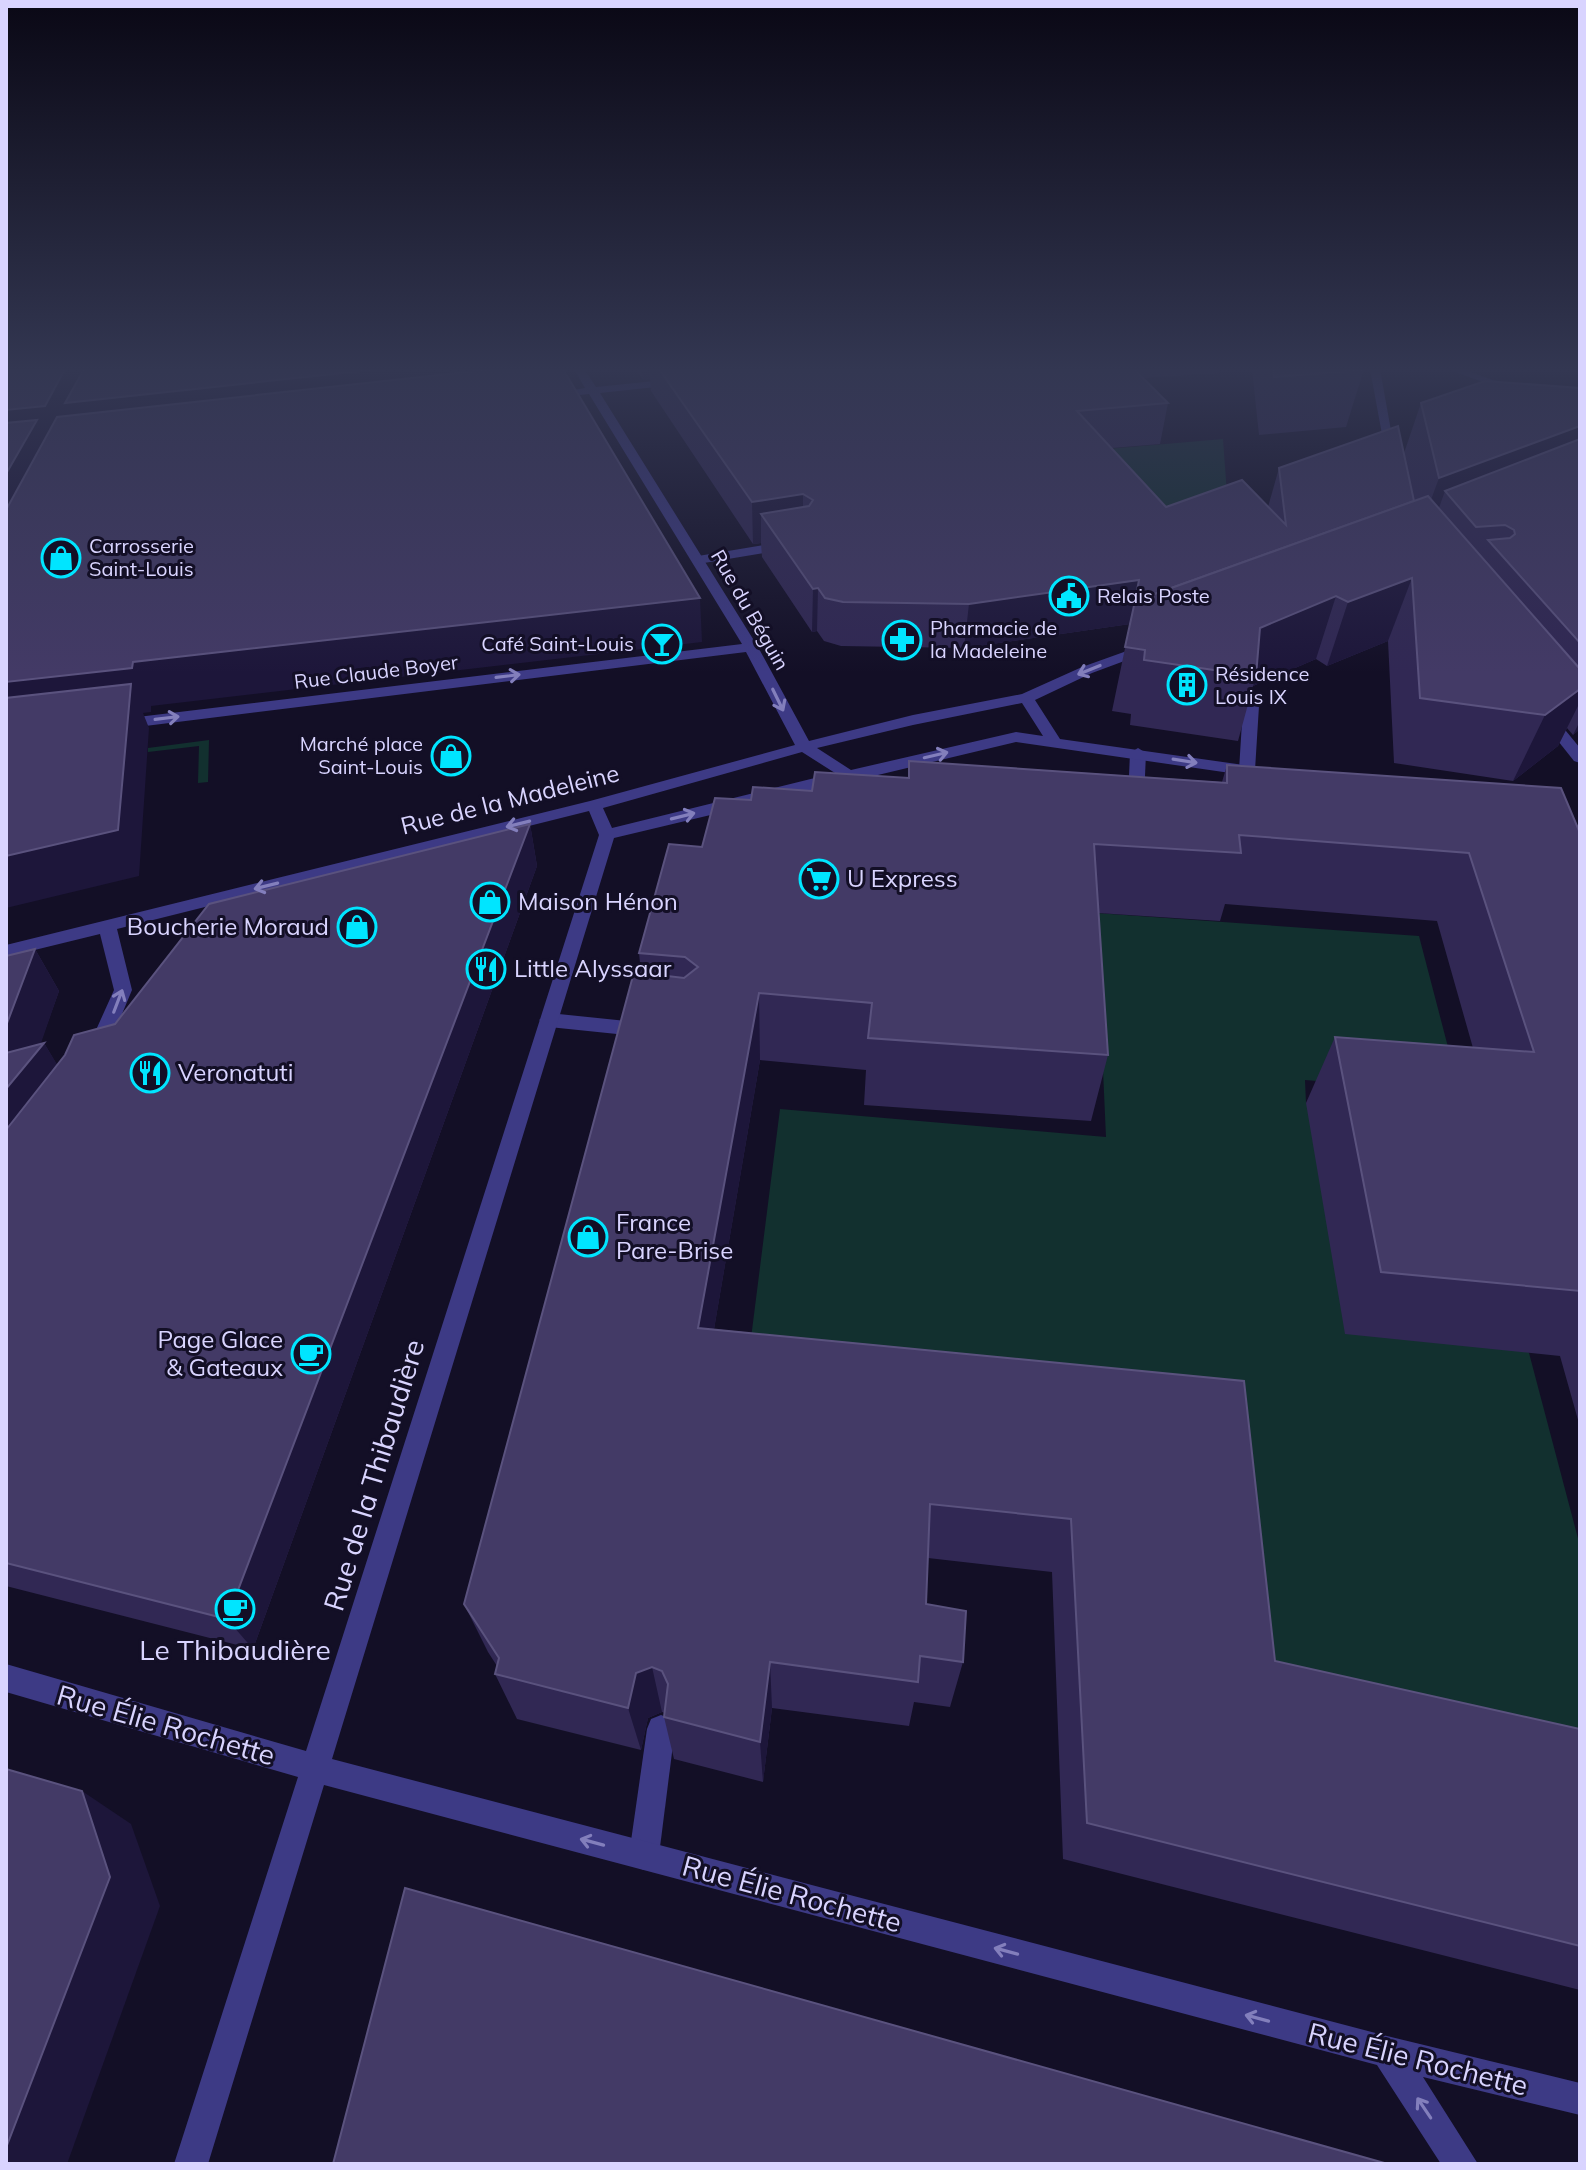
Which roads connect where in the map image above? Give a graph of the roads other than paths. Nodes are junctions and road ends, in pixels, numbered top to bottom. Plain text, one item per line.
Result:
1 (642, 470) edge
2 (803, 543) edge
3 (698, 560) junction
4 (1158, 644) edge
5 (751, 647) junction
6 (1026, 698) junction
7 (1533, 700) edge
8 (1251, 706) edge
9 (99, 726) edge
10 (1053, 740) junction
11 (804, 747) junction
12 (1138, 753) junction
13 (1580, 758) edge
14 (848, 775) junction
15 (1136, 799) edge
16 (594, 805) junction
17 (607, 835) junction
18 (107, 925) junction
19 (6, 951) edge
20 (549, 1020) junction
21 (665, 1032) edge
22 (86, 1075) edge
23 (6, 1678) edge
24 (661, 1729) edge
25 (313, 1767) junction
26 (644, 1855) junction
27 (1387, 2052) junction
28 (1580, 2099) edge
29 (191, 2164) edge
30 (1461, 2164) edge

1 - 3 street, Rue du Béguin
2 - 3 street
3 - 5 street, Rue du Béguin
4 -> 6 street, Rue de la Madeleine
9 -> 5 street, Rue Claude Boyer
5 -> 11 street, Rue du Béguin
6 - 10 street
6 - 11 street, Rue de la Madeleine
7 - 13 street
12 -> 8 street
10 - 12 street
14 -> 10 street
11 - 14 street, Rue du Béguin
11 - 16 street, Rue de la Madeleine
12 - 15 street
17 -> 14 street
16 - 17 street
16 -> 18 street, Rue de la Madeleine
17 - 20 street, Rue de la Thibaudière
18 - 19 street, Rue de la Madeleine
22 -> 18 street
20 - 21 street
20 - 25 street, Rue de la Thibaudière
23 - 25 street, Rue Élie Rochette
24 - 26 street
26 -> 25 street, Rue Élie Rochette
25 - 29 street, Rue de la Thibaudière
27 -> 26 street, Rue Élie Rochette
27 - 28 street, Rue Élie Rochette
30 -> 27 street

